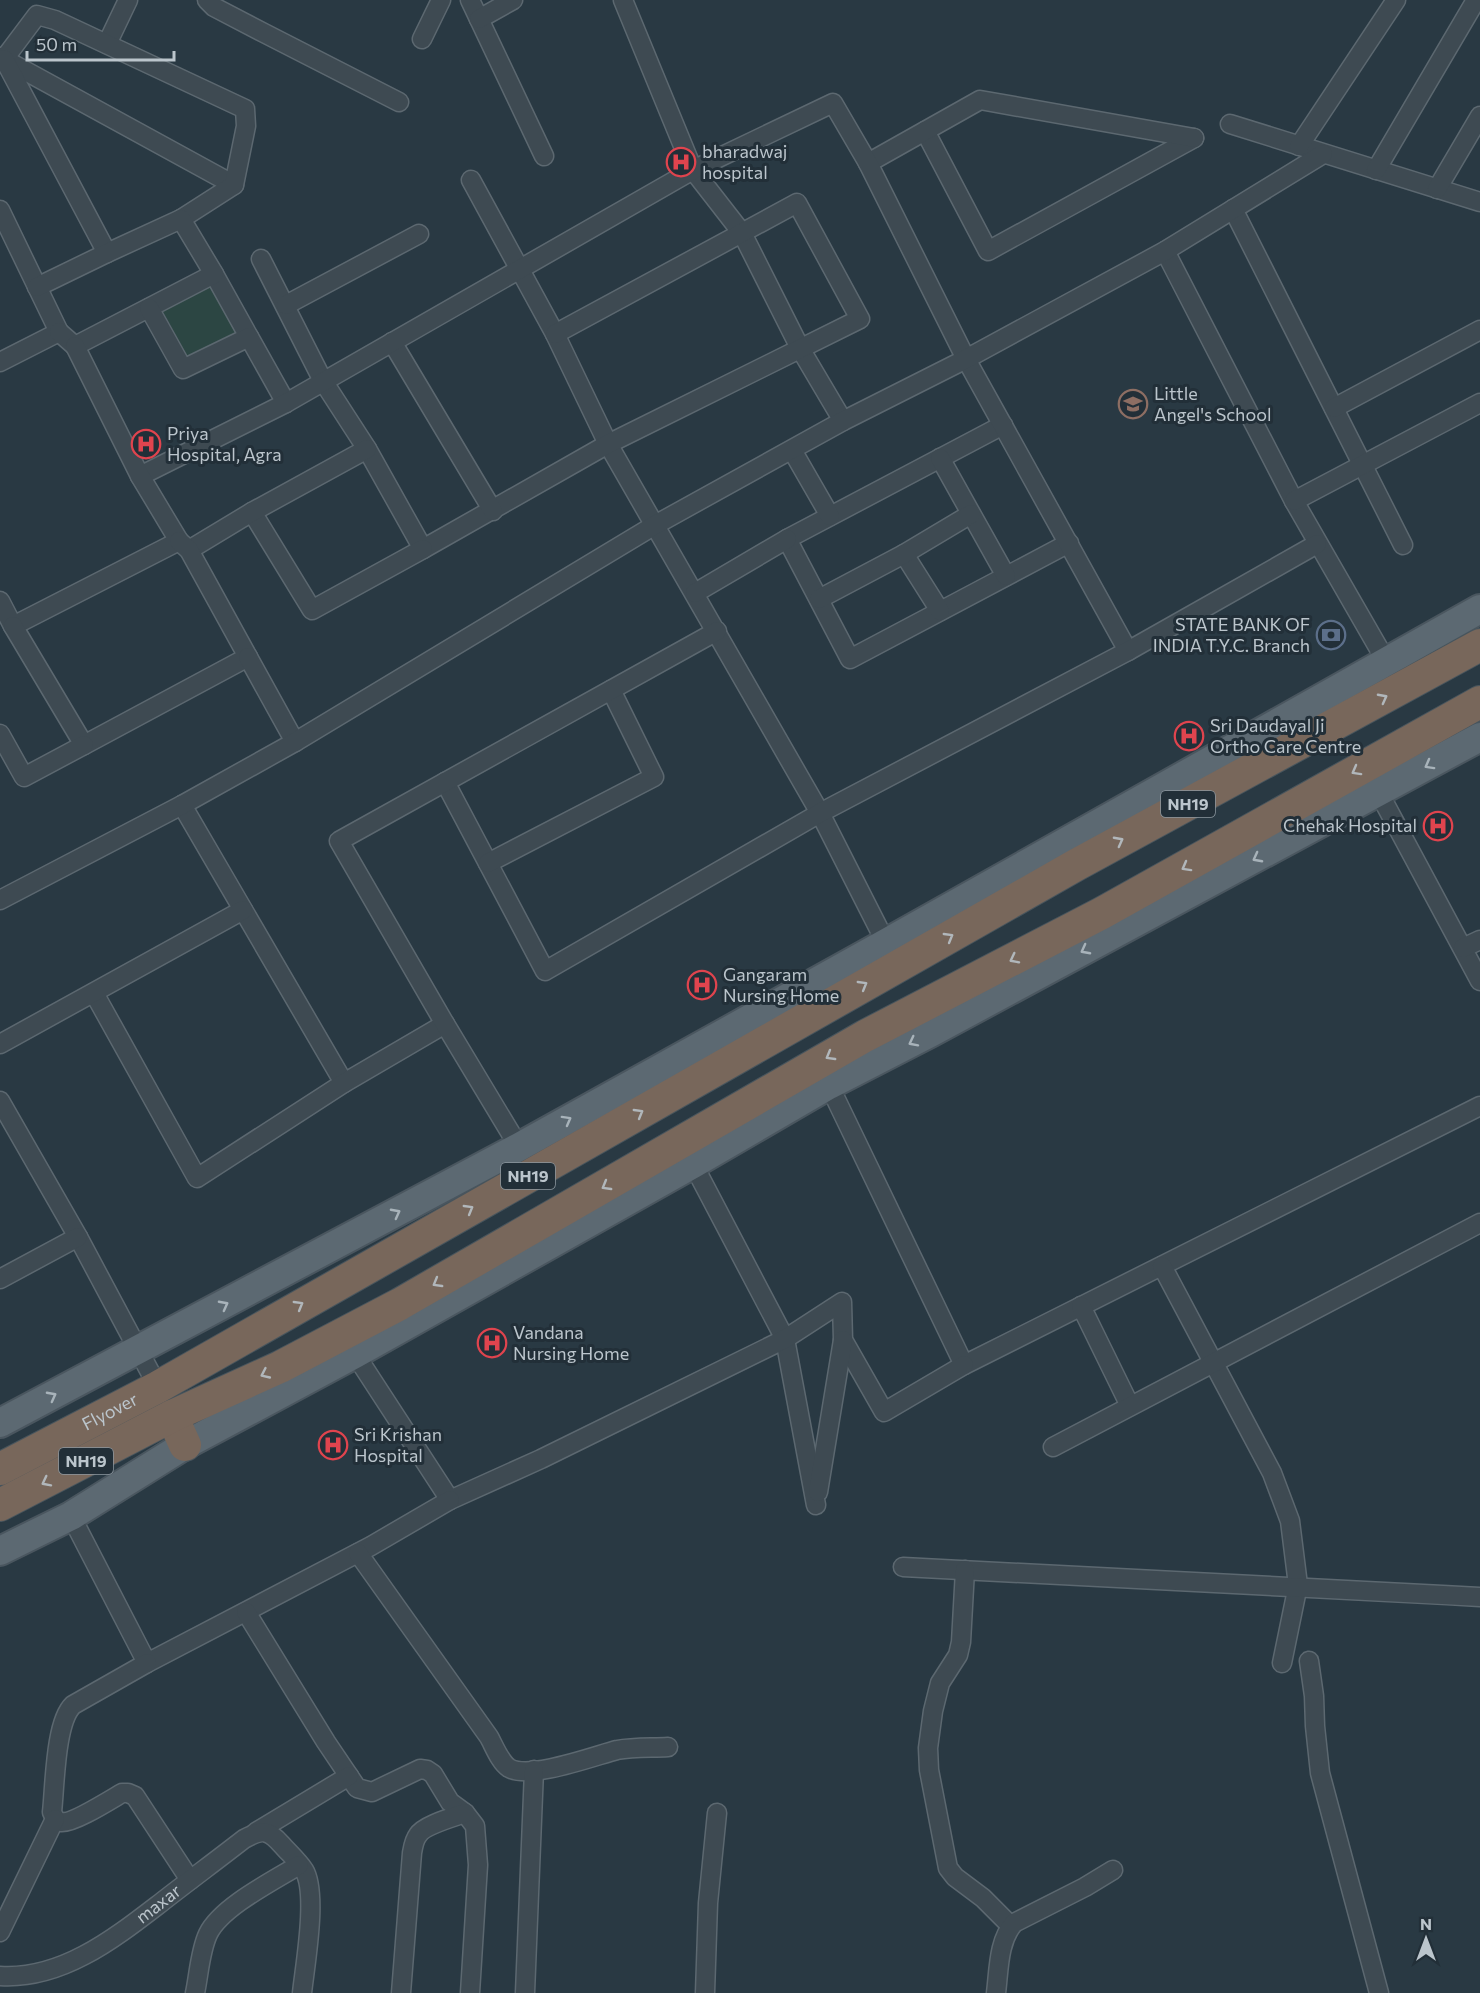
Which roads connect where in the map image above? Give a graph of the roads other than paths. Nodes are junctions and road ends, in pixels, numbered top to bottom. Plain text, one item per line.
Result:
1 (128, 0) edge
2 (207, 0) edge
3 (441, 0) edge
4 (470, 0) edge
5 (513, 0) edge
6 (623, 0) edge
7 (1396, 0) edge
8 (1476, 0) edge
9 (479, 19) junction
10 (422, 39) dead end
11 (107, 44) junction
12 (2, 58) edge
13 (399, 102) dead end
14 (1480, 116) edge
15 (1230, 124) dead end
16 (925, 131) junction
17 (1299, 146) junction
18 (1323, 154) junction
19 (544, 156) dead end
20 (868, 163) junction
21 (693, 170) junction
22 (1376, 170) junction
23 (471, 180) dead end
24 (234, 185) junction
25 (1437, 189) junction
26 (1480, 202) edge
27 (1233, 209) junction
28 (0, 210) edge
29 (181, 219) junction
30 (742, 233) junction
31 (419, 234) dead end
32 (1165, 251) junction
33 (107, 253) junction
34 (261, 259) dead end
35 (519, 270) junction
36 (214, 274) junction
37 (37, 287) junction
38 (286, 305) junction
39 (149, 308) junction
40 (1480, 330) edge
41 (58, 332) junction
42 (555, 334) junction
43 (249, 337) junction
44 (392, 342) junction
45 (75, 346) junction
46 (801, 350) junction
47 (966, 358) junction
48 (0, 362) edge
49 (323, 381) junction
50 (1480, 403) edge
51 (285, 404) junction
52 (1334, 408) junction
53 (843, 421) junction
54 (1003, 425) junction
55 (608, 444) junction
56 (367, 449) junction
57 (792, 450) junction
58 (940, 458) junction
59 (1363, 465) junction
60 (140, 476) junction
61 (1294, 501) junction
62 (493, 511) junction
63 (252, 512) junction
64 (971, 514) junction
65 (830, 516) junction
66 (655, 525) junction
67 (787, 539) junction
68 (1070, 543) junction
69 (1317, 544) junction
70 (1403, 545) dead end
71 (184, 546) junction
72 (423, 549) junction
73 (904, 554) junction
74 (1006, 576) junction
75 (695, 593) junction
76 (819, 599) junction
77 (0, 601) edge
78 (1480, 609) edge
79 (940, 611) junction
80 (13, 626) junction
81 (717, 631) junction
82 (1480, 645) edge
83 (1128, 651) junction
84 (248, 657) junction
85 (1386, 661) junction
86 (611, 690) junction
87 (1480, 702) edge
88 (0, 734) edge
89 (1480, 737) edge
90 (295, 742) junction
91 (84, 745) junction
92 (445, 782) junction
93 (1379, 793) junction
94 (182, 805) junction
95 (820, 813) junction
96 (488, 863) junction
97 (0, 900) edge
98 (243, 910) junction
99 (1480, 940) edge
100 (1463, 948) junction
101 (892, 954) junction
102 (1480, 981) edge
103 (94, 993) junction
104 (445, 1024) junction
105 (0, 1044) edge
106 (344, 1083) junction
107 (829, 1085) junction
108 (0, 1101) edge
109 (1480, 1106) edge
110 (519, 1147) junction
111 (693, 1164) junction
112 (1480, 1223) edge
113 (78, 1237) junction
114 (1162, 1266) junction
115 (0, 1280) edge
116 (1082, 1306) junction
117 (784, 1339) junction
118 (843, 1340) junction
119 (140, 1350) junction
120 (355, 1354) junction
121 (1214, 1362) junction
122 (964, 1365) junction
123 (158, 1387) junction
124 (1130, 1406) junction
125 (172, 1416) junction
126 (0, 1423) edge
127 (185, 1445) junction
128 (1053, 1447) dead end
129 (0, 1469) edge
130 (450, 1500) junction
131 (0, 1505) edge
132 (71, 1516) junction
133 (0, 1551) edge
134 (358, 1553) junction
135 (903, 1567) dead end
136 (965, 1570) junction
137 (1298, 1585) junction
138 (1480, 1597) edge
139 (246, 1612) junction
140 (1309, 1660) dead end
141 (147, 1663) junction
142 (1282, 1663) dead end
143 (668, 1747) dead end
144 (534, 1770) junction
145 (349, 1776) junction
146 (465, 1813) junction
147 (717, 1813) dead end
148 (55, 1819) junction
149 (256, 1832) junction
150 (299, 1865) junction
151 (1113, 1870) dead end
152 (190, 1881) junction
153 (1011, 1926) junction
154 (0, 1932) edge
155 (0, 1976) edge
156 (195, 1993) edge
157 (302, 1993) edge
158 (401, 1993) edge
159 (470, 1993) edge
160 (525, 1993) edge
161 (705, 1993) edge
162 (996, 1993) edge
163 (1379, 1993) edge

1 - 11 street
2 - 13 street
3 - 10 street
4 - 9 street
5 - 9 street
6 - 21 street
7 - 17 street
8 - 22 street
9 - 19 street
11 - 12 street
11 - 24 street
12 - 24 street
12 - 33 street
14 - 25 street
15 - 17 street
16 - 16 street
16 - 20 street
17 - 18 street
18 - 22 street
18 - 27 street
20 - 21 street
20 - 47 street
21 - 30 street
21 - 35 street
22 - 25 street
23 - 35 street
24 - 29 street
25 - 26 street
27 - 32 street
27 - 52 street
28 - 37 street
29 - 33 street
29 - 36 street
30 - 42 street
30 - 46 street
30 - 46 street
31 - 38 street
32 - 47 street
32 - 61 street
33 - 37 street
34 - 38 street
35 - 42 street
35 - 44 street
36 - 39 street
36 - 43 street
37 - 41 street
38 - 49 street
39 - 43 street
39 - 45 street
40 - 52 street
41 - 45 street
41 - 48 street
42 - 55 street
43 - 51 street
44 - 49 street
44 - 62 street
45 - 60 street
46 - 53 street
46 - 55 street
47 - 53 street
47 - 54 street
49 - 51 street
49 - 56 street
50 - 59 street
51 - 60 street
52 - 59 street
53 - 57 street
54 - 58 street
54 - 68 street
55 - 62 street
55 - 66 street
56 - 63 street
56 - 72 street
57 - 65 street
57 - 66 street
58 - 64 street
58 - 65 street
59 - 61 street
59 - 70 street
60 - 71 street
61 - 69 street
62 - 72 street
63 - 71 street
63 - 72 street
64 - 73 street
64 - 74 street
65 - 67 street
66 - 75 street
66 - 90 street
67 - 75 street
67 - 76 street
68 - 74 street
68 - 83 street
69 - 83 street
69 - 85 street
71 - 80 street
71 - 84 street
73 - 76 street
73 - 79 street
74 - 79 street
75 - 81 street
76 - 79 street
77 - 80 street
78 - 85 main road
80 - 91 street
81 - 86 street
81 - 95 street
101 -> 82 highway, NH19
83 - 95 street
84 - 90 street
84 - 91 street
85 - 101 main road
86 - 92 street
86 - 96 street
87 -> 125 highway, NH19
88 - 91 street
89 -> 93 main road
90 - 94 street
92 - 96 street
92 - 104 street
93 - 100 street
93 -> 107 main road
94 - 97 street
94 - 98 street
95 - 96 street
95 - 101 street
98 - 103 street
98 - 106 street
99 - 100 street
100 - 102 street
110 -> 101 main road
123 -> 101 highway, NH19
103 - 105 street
103 - 106 street
104 - 106 street
104 - 110 street
107 - 111 main road
107 - 122 street
108 - 113 street
109 - 114 street
119 -> 110 main road
111 - 117 street
111 - 120 main road
112 - 121 street
113 - 115 street
113 - 119 street
114 - 116 street
114 - 121 street
116 - 122 street
116 - 124 street
117 - 118 street
117 - 118 street
117 - 130 street
118 - 122 street
119 - 123 street
126 -> 119 main road
120 - 127 main road
120 - 130 street
121 - 124 street
121 - 137 street
123 - 129 highway, Flyover / NH19
124 - 128 street
125 - 127 highway
125 -> 131 highway, Flyover / NH19
127 - 132 main road
130 - 134 street
132 - 133 main road
132 - 141 street
134 - 139 street
134 - 144 street
135 - 136 street
136 - 137 street
136 - 153 street
137 - 138 street
137 - 142 street
139 - 141 street
139 - 145 street
140 - 163 street
141 - 148 street
143 - 144 street
144 - 160 street
145 - 146 street
145 - 149 street, maxar
146 - 158 street
146 - 159 street
147 - 161 street
148 - 152 street
148 - 154 street
149 - 150 street
149 - 152 street, maxar
150 - 156 street
150 - 157 street
151 - 153 street
152 - 155 street, maxar
153 - 162 street

